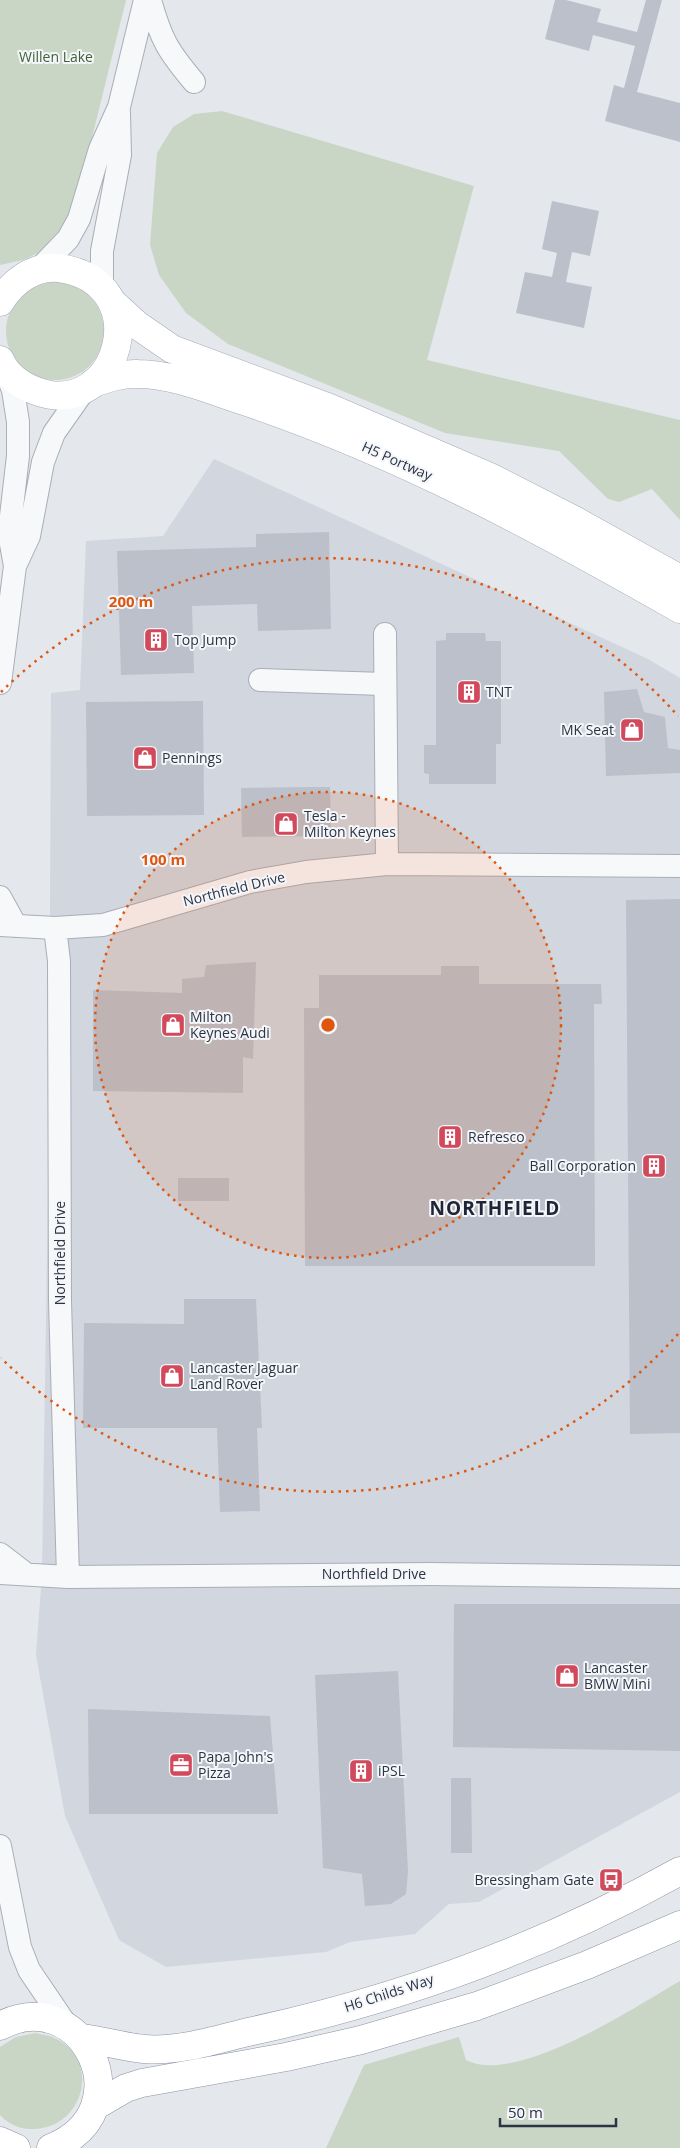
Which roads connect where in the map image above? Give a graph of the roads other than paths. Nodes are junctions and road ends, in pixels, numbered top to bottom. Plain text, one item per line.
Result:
1 (145, 0) edge
2 (150, 0) edge
3 (194, 82) dead end
4 (119, 107) junction
5 (20, 276) edge
6 (107, 295) junction
7 (0, 302) edge
8 (2, 364) edge
9 (90, 385) junction
10 (16, 566) junction
11 (680, 579) edge
12 (680, 609) edge
13 (385, 634) dead end
14 (260, 680) dead end
15 (0, 683) edge
16 (384, 684) junction
17 (387, 864) junction
18 (680, 866) edge
19 (0, 897) edge
20 (8, 926) edge
21 (55, 928) junction
22 (0, 1554) edge
23 (0, 1574) edge
24 (26, 1574) junction
25 (68, 1577) junction
26 (680, 1577) edge
27 (1, 1854) edge
28 (680, 1871) edge
29 (680, 1924) edge
30 (0, 2026) edge
31 (75, 2033) junction
32 (87, 2127) edge
33 (51, 2148) edge

1 - 4 street
2 - 3 street
4 - 5 street
4 - 6 street
5 - 6 main road, H5 Portway
5 - 7 main road
6 - 9 main road
6 - 11 main road, H5 Portway
8 - 9 main road, H5 Portway
8 - 10 street
9 - 10 street
9 - 12 main road, H5 Portway
10 - 15 street
13 - 16 street
14 - 16 street
16 - 17 street
17 - 18 street, Northfield Drive
17 - 21 street, Northfield Drive
19 - 20 street
20 - 21 street, Northfield Drive
21 - 25 street, Northfield Drive
22 - 24 street
23 - 24 street, Northfield Drive
24 - 25 street, Northfield Drive
25 - 26 street, Northfield Drive
27 - 31 street
28 - 31 main road, H6 Childs Way
29 - 32 main road
30 - 31 main road, H6 Childs Way
31 - 32 main road
32 - 33 main road

